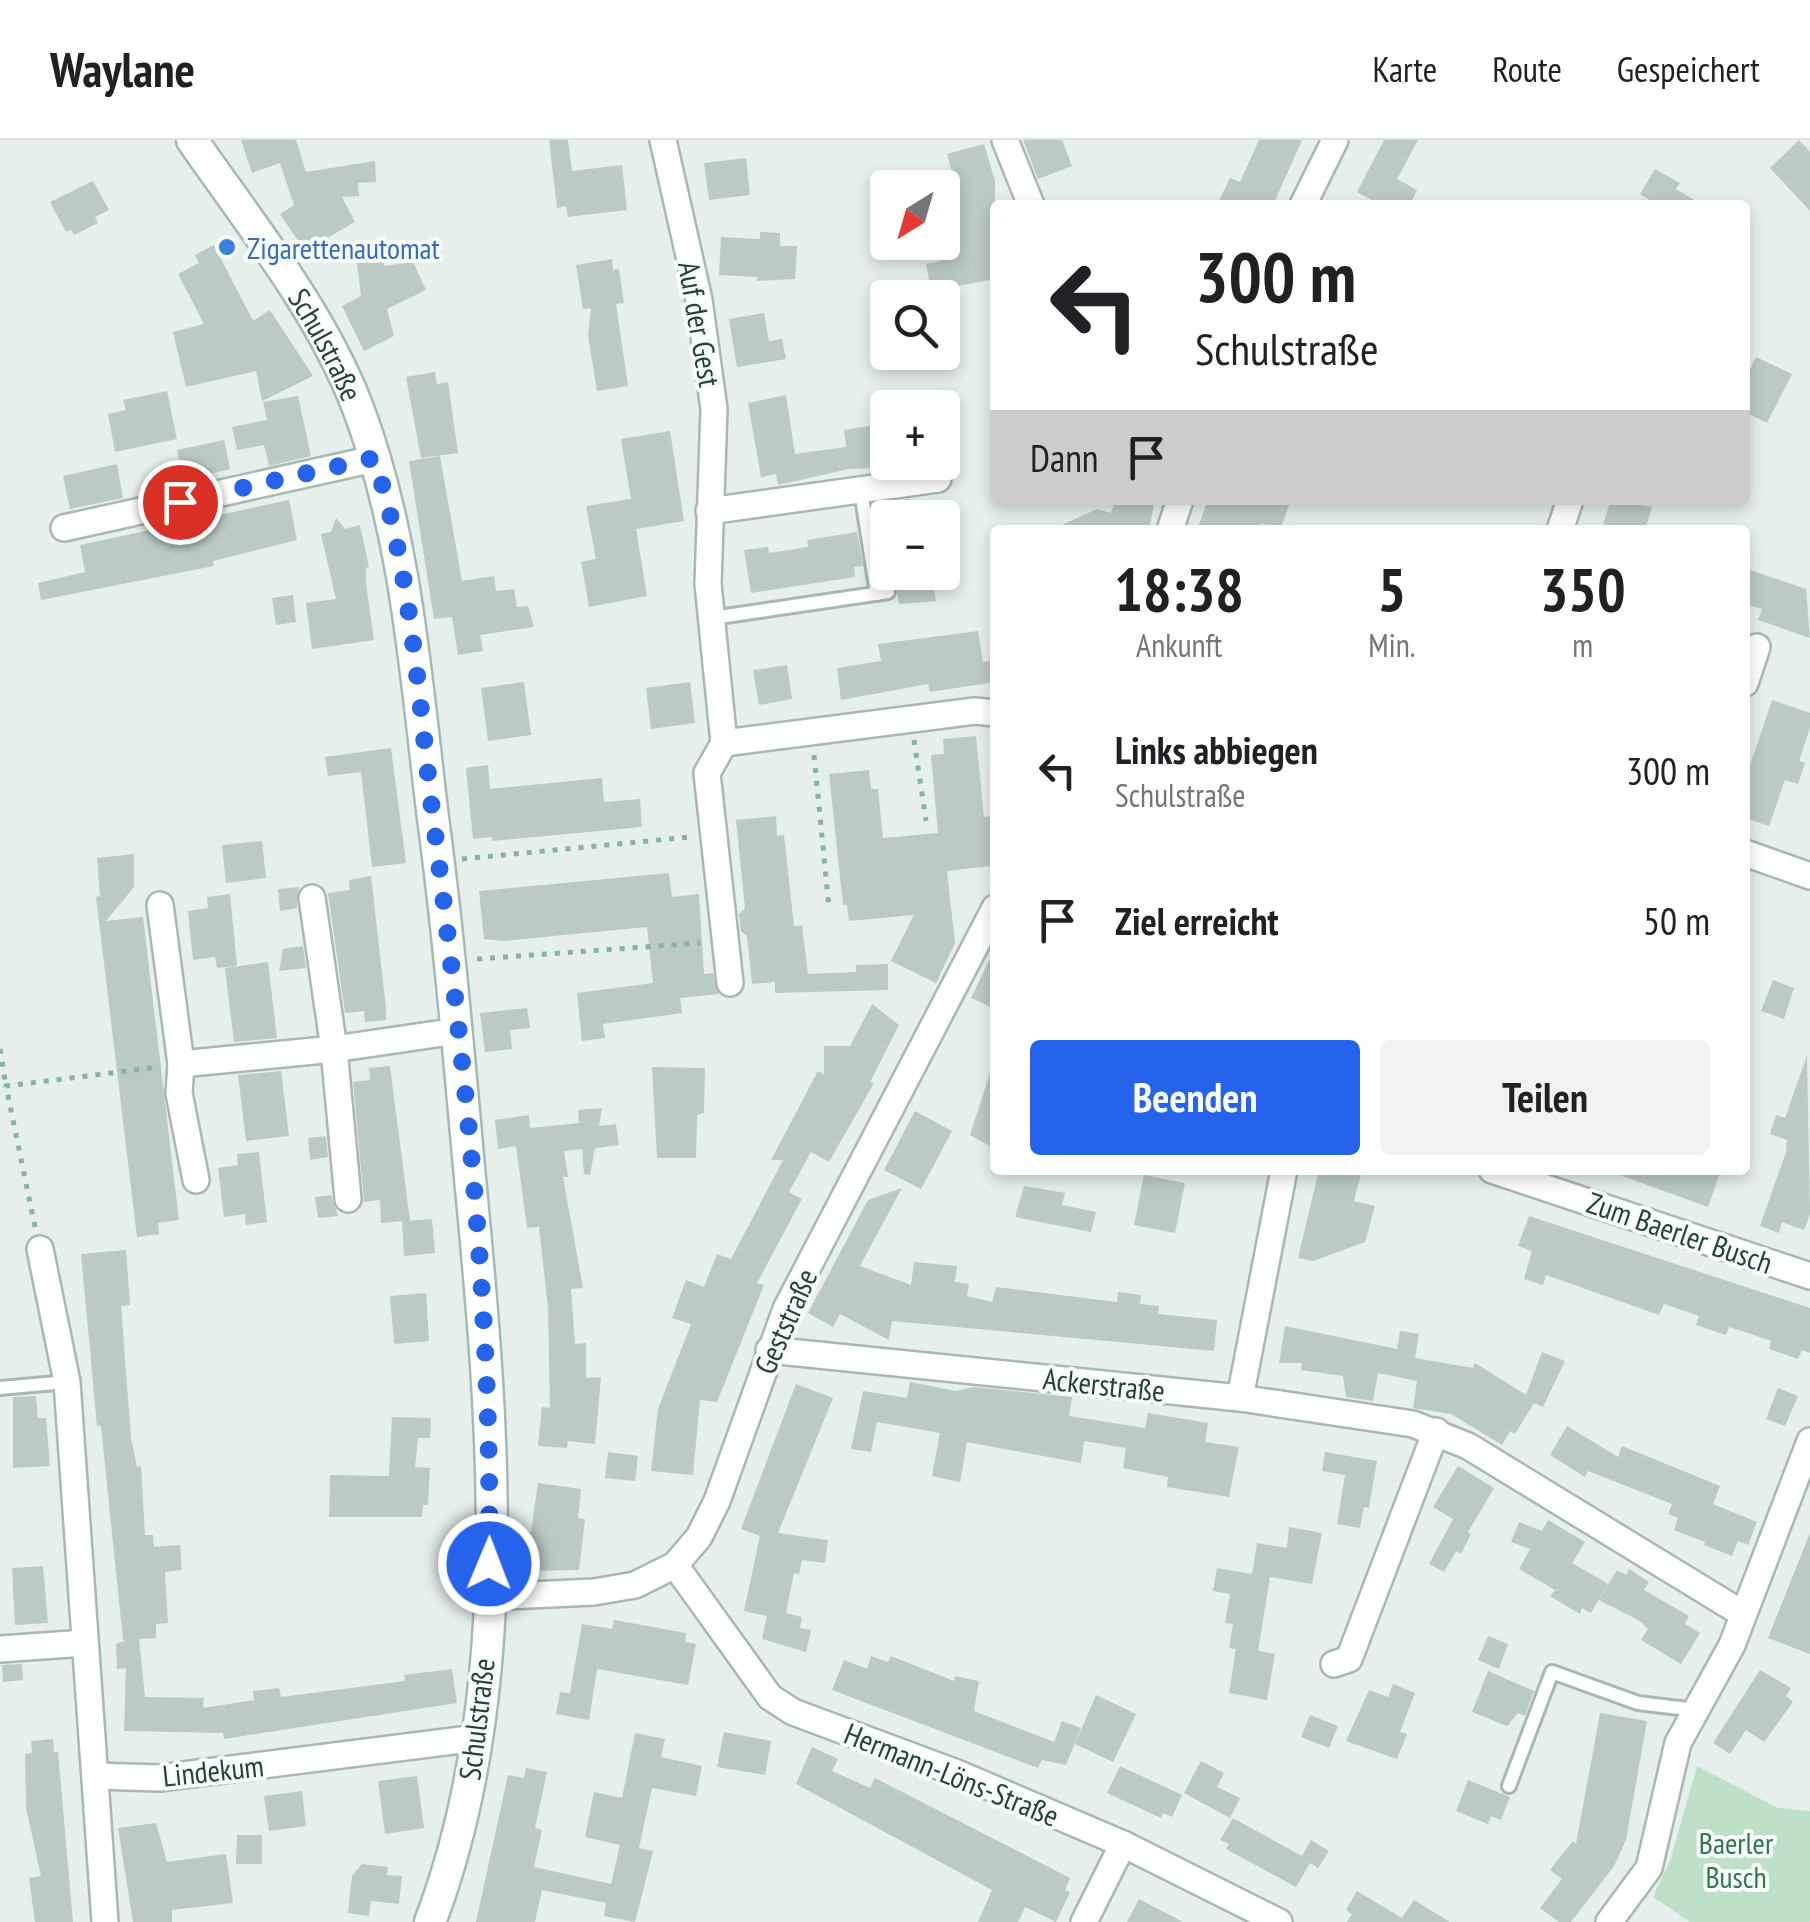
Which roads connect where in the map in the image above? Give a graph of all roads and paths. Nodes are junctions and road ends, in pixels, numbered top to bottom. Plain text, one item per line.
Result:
1 (192, 140) edge
2 (663, 140) edge
3 (1005, 140) edge
4 (1335, 140) edge
5 (1028, 200) edge
6 (1305, 200) edge
7 (374, 458) junction
8 (926, 480) edge
9 (861, 491) junction
10 (709, 511) junction
11 (64, 528) dead end
12 (712, 618) junction
13 (1757, 646) dead end
14 (1750, 668) edge
15 (990, 713) edge
16 (911, 718) junction
17 (812, 732) junction
18 (724, 742) junction
19 (926, 821) dead end
20 (713, 835) junction
21 (1750, 855) edge
22 (439, 862) junction
23 (1810, 876) edge
24 (312, 898) dead end
25 (160, 905) dead end
26 (828, 908) dead end
27 (990, 918) edge
28 (723, 942) junction
29 (450, 961) junction
30 (730, 983) dead end
31 (457, 1031) junction
32 (0, 1049) edge
33 (334, 1050) junction
34 (181, 1064) junction
35 (6, 1086) junction
36 (1283, 1175) edge
37 (1548, 1178) edge
38 (196, 1180) dead end
39 (348, 1199) dead end
40 (40, 1249) joint
41 (1810, 1276) edge
42 (769, 1350) junction
43 (67, 1382) junction
44 (0, 1388) edge
45 (1240, 1398) junction
46 (1436, 1431) junction
47 (1810, 1441) edge
48 (675, 1566) junction
49 (488, 1597) junction
50 (1743, 1614) junction
51 (85, 1643) junction
52 (0, 1649) edge
53 (1334, 1664) dead end
54 (1696, 1710) junction
55 (476, 1738) junction
56 (95, 1776) junction
57 (1509, 1786) dead end
58 (1124, 1844) junction
59 (105, 1922) edge
60 (430, 1922) edge
61 (1084, 1922) edge
62 (1279, 1922) edge
63 (1608, 1922) edge

1 - 7 street, Schulstraße
2 - 10 street, Auf der Gest
3 - 5 street
4 - 6 street
7 - 11 street
7 - 22 street, Schulstraße
8 - 9 street
9 - 10 street
9 - 12 lane
10 - 12 street, Auf der Gest
12 - 18 street, Auf der Gest
13 - 14 street
15 - 16 street
16 - 17 street
16 - 19 path
17 - 18 street
17 - 26 path
18 - 20 street, Auf der Gest
20 - 22 path
20 - 28 street, Auf der Gest
21 - 23 street
22 - 29 street, Schulstraße
24 - 33 street
25 - 34 street
27 - 42 street, Geststraße
28 - 29 path
28 - 30 street, Auf der Gest
29 - 31 street, Schulstraße
31 - 33 street
31 - 49 street, Schulstraße
32 - 35 path
33 - 34 street
33 - 39 street
34 - 35 path
34 - 38 street
35 - 40 path
36 - 45 street
37 - 41 street, Zum Baerler Busch
40 - 43 street
42 - 45 street, Ackerstraße
42 - 48 street, Geststraße
43 - 44 lane
43 - 51 street
45 - 46 street, Ackerstraße
46 - 50 street, Ackerstraße
46 - 53 street
47 - 50 street
48 - 49 street, Geststraße
48 - 58 street, Hermann-Löns-Straße
49 - 55 street, Schulstraße
50 - 54 street
51 - 52 street
51 - 56 street
54 - 57 lane
54 - 63 street
55 - 56 street, Lindekum
55 - 60 street, Schulstraße
56 - 59 street
58 - 61 street
58 - 62 street, Hermann-Löns-Straße

